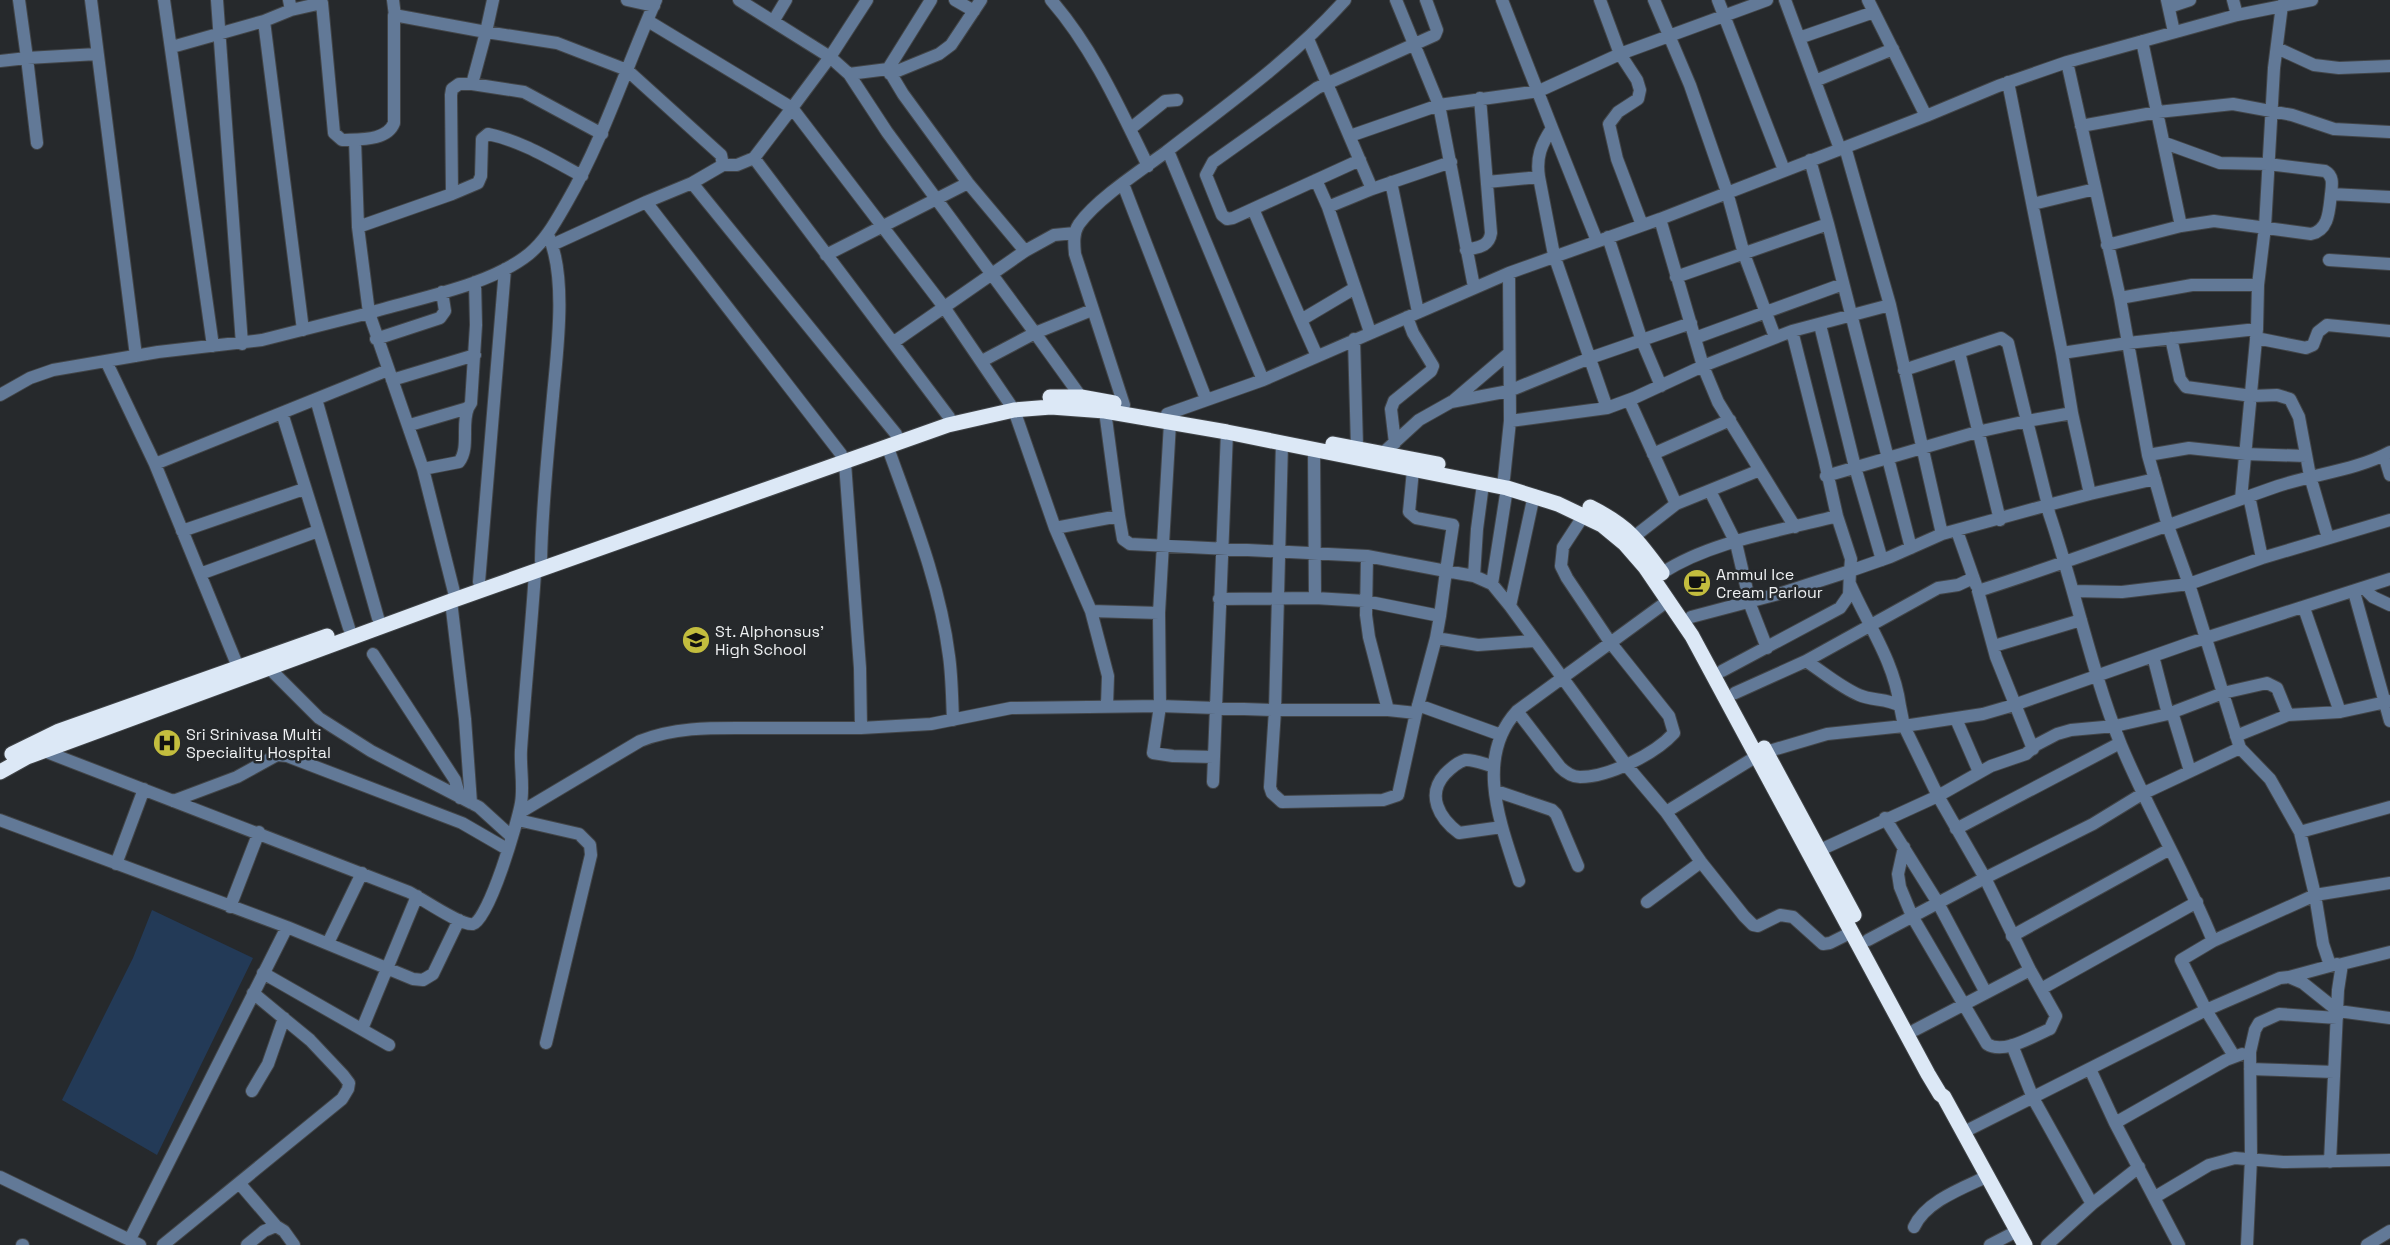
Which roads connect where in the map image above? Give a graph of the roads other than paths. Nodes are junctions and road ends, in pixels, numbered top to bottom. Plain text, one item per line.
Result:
1 (19, 0) edge
2 (90, 0) edge
3 (164, 0) edge
4 (217, 0) edge
5 (393, 0) edge
6 (493, 0) edge
7 (627, 0) edge
8 (739, 0) edge
9 (786, 0) edge
10 (867, 0) edge
11 (931, 0) edge
12 (955, 0) edge
13 (981, 0) edge
14 (1051, 0) edge
15 (1396, 0) edge
16 (1426, 0) edge
17 (1502, 0) edge
18 (1600, 0) edge
19 (1654, 0) edge
20 (1718, 0) edge
21 (1767, 0) edge
22 (1785, 0) edge
23 (2190, 0) edge
24 (2233, 0) edge
25 (2312, 0) edge
26 (327, 1) edge
27 (1339, 2) edge
28 (655, 3) edge
29 (2168, 3) edge
30 (290, 5) edge
31 (1871, 6) edge
32 (2282, 6) junction
33 (974, 12) junction
34 (1724, 15) junction
35 (2237, 15) junction
36 (394, 16) junction
37 (774, 20) junction
38 (264, 21) junction
39 (648, 21) junction
40 (486, 32) junction
41 (2174, 32) junction
42 (220, 33) junction
43 (1668, 37) junction
44 (1799, 38) junction
45 (1308, 39) junction
46 (2142, 41) junction
47 (1416, 45) junction
48 (172, 47) junction
49 (2277, 48) junction
50 (1893, 49) junction
51 (97, 54) junction
52 (1620, 54) junction
53 (830, 57) junction
54 (27, 58) junction
55 (0, 61) edge
56 (2067, 62) junction
57 (2390, 66) edge
58 (627, 70) junction
59 (889, 72) junction
60 (849, 74) junction
61 (1815, 81) junction
62 (1327, 82) junction
63 (2008, 82) junction
64 (472, 84) junction
65 (1539, 91) junction
66 (1480, 98) junction
67 (1177, 100) dead end
68 (1439, 105) junction
69 (792, 108) junction
70 (2272, 111) junction
71 (2158, 112) junction
72 (1926, 116) junction
73 (2081, 126) junction
74 (1552, 128) junction
75 (1130, 129) junction
76 (2390, 132) edge
77 (602, 134) junction
78 (1350, 136) junction
79 (355, 140) junction
80 (37, 143) dead end
81 (2165, 143) junction
82 (1842, 148) junction
83 (1168, 150) junction
84 (754, 158) junction
85 (1360, 160) junction
86 (1810, 160) junction
87 (1451, 162) junction
88 (2268, 164) junction
89 (723, 165) junction
90 (1148, 166) junction
91 (1784, 170) junction
92 (582, 176) junction
93 (1539, 178) junction
94 (1316, 180) junction
95 (968, 182) junction
96 (1391, 182) junction
97 (1487, 182) junction
98 (692, 183) junction
99 (1123, 184) junction
100 (2095, 188) junction
101 (1372, 189) junction
102 (1728, 192) junction
103 (452, 194) junction
104 (2331, 194) junction
105 (936, 198) junction
106 (2390, 198) edge
107 (646, 202) junction
108 (2033, 204) junction
109 (1328, 207) junction
110 (1254, 209) junction
111 (1660, 219) junction
112 (1828, 224) junction
113 (1642, 225) junction
114 (2181, 226) junction
115 (358, 227) junction
116 (883, 227) junction
117 (2265, 228) junction
118 (1074, 233) junction
119 (1602, 238) junction
120 (550, 240) junction
121 (2107, 245) junction
122 (1466, 250) junction
123 (1025, 251) junction
124 (826, 254) junction
125 (1744, 254) junction
126 (1554, 255) junction
127 (2329, 260) dead end
128 (2390, 264) edge
129 (505, 268) junction
130 (1508, 273) junction
131 (993, 274) junction
132 (1676, 277) junction
133 (475, 282) junction
134 (1843, 284) junction
135 (2258, 284) junction
136 (1474, 287) junction
137 (1355, 288) junction
138 (442, 292) junction
139 (2120, 298) junction
140 (1890, 305) junction
141 (944, 307) junction
142 (1092, 310) junction
143 (1767, 312) junction
144 (369, 313) junction
145 (1413, 314) junction
146 (1852, 316) junction
147 (1300, 320) junction
148 (1691, 323) junction
149 (1820, 325) junction
150 (303, 330) junction
151 (2390, 331) edge
152 (1370, 332) junction
153 (1792, 332) junction
154 (1036, 333) junction
155 (2257, 333) junction
156 (1775, 337) junction
157 (1695, 338) junction
158 (2171, 338) junction
159 (376, 339) junction
160 (1354, 339) junction
161 (1642, 341) junction
162 (894, 342) junction
163 (2128, 343) junction
164 (242, 344) junction
165 (213, 346) junction
166 (1959, 352) junction
167 (1509, 353) junction
168 (2062, 353) junction
169 (475, 355) junction
170 (136, 356) junction
171 (1317, 356) junction
172 (1590, 358) junction
173 (106, 361) junction
174 (982, 361) junction
175 (1703, 366) junction
176 (1904, 370) junction
177 (390, 375) junction
178 (1262, 380) junction
179 (1661, 386) junction
180 (1509, 391) junction
181 (0, 395) edge
182 (2252, 396) junction
183 (1081, 397) junction
184 (316, 399) junction
185 (1206, 399) junction
186 (1630, 400) junction
187 (1452, 402) junction
188 (1011, 405) junction
189 (1124, 405) junction
190 (468, 408) junction
191 (1607, 408) junction
192 (1105, 411) junction
193 (282, 413) junction
194 (2072, 413) junction
195 (949, 417) junction
196 (1169, 418) junction
197 (1730, 420) junction
198 (1510, 421) junction
199 (2027, 421) junction
200 (410, 426) junction
201 (1227, 432) junction
202 (1977, 432) junction
203 (896, 434) junction
204 (1282, 443) junction
205 (1395, 443) junction
206 (1357, 447) junction
207 (888, 448) junction
208 (1923, 448) junction
209 (1314, 450) junction
210 (1383, 453) junction
211 (2387, 453) edge
212 (1653, 454) junction
213 (2246, 454) junction
214 (2148, 455) junction
215 (2306, 456) junction
216 (1887, 458) junction
217 (843, 459) junction
218 (155, 464) junction
219 (1855, 467) junction
220 (423, 468) junction
221 (1413, 470) junction
222 (1760, 470) junction
223 (2390, 475) edge
224 (1826, 476) junction
225 (2310, 476) junction
226 (2156, 479) junction
227 (1505, 483) junction
228 (1483, 484) junction
229 (304, 489) junction
230 (1710, 491) junction
231 (2090, 494) junction
232 (1534, 495) junction
233 (2245, 498) junction
234 (1676, 504) junction
235 (2048, 505) junction
236 (1584, 515) junction
237 (1119, 516) junction
238 (1837, 516) junction
239 (2000, 520) junction
240 (2390, 520) edge
241 (1454, 525) junction
242 (2168, 526) junction
243 (1795, 527) junction
244 (1055, 528) junction
245 (1477, 529) junction
246 (182, 531) junction
247 (318, 531) junction
248 (1957, 531) junction
249 (1942, 534) junction
250 (1634, 536) junction
251 (2328, 538) junction
252 (1736, 542) junction
253 (1162, 546) junction
254 (1911, 548) junction
255 (1221, 550) junction
256 (1315, 552) junction
257 (1280, 553) junction
258 (1367, 556) junction
259 (2262, 558) junction
260 (1882, 560) junction
261 (2065, 563) junction
262 (538, 567) junction
263 (1850, 571) junction
264 (1446, 572) junction
265 (1662, 573) junction
266 (200, 574) junction
267 (1474, 576) junction
268 (1974, 578) junction
269 (2390, 579) edge
270 (479, 582) junction
271 (1492, 584) junction
272 (1850, 584) junction
273 (2189, 584) junction
274 (2359, 590) junction
275 (1978, 591) junction
276 (2073, 591) junction
277 (452, 597) junction
278 (1315, 598) junction
279 (1219, 599) junction
280 (1279, 599) junction
281 (1669, 600) junction
282 (1365, 601) junction
283 (1750, 601) junction
284 (2390, 605) edge
285 (1510, 606) junction
286 (2304, 608) junction
287 (1091, 611) junction
288 (1160, 613) junction
289 (1440, 616) junction
290 (1691, 617) junction
291 (378, 618) junction
292 (2081, 620) junction
293 (1872, 626) junction
294 (349, 628) junction
295 (1436, 638) junction
296 (2206, 640) junction
297 (1534, 641) junction
298 (1610, 642) junction
299 (1994, 646) junction
300 (1767, 648) junction
301 (373, 654) dead end
302 (2153, 656) junction
303 (1806, 661) junction
304 (238, 667) junction
305 (269, 668) junction
306 (1722, 671) junction
307 (2098, 676) junction
308 (1562, 677) junction
309 (1735, 693) junction
310 (2223, 693) junction
311 (2388, 701) edge
312 (1107, 705) junction
313 (2014, 705) junction
314 (1160, 706) junction
315 (1900, 706) junction
316 (1215, 708) junction
317 (1417, 709) junction
318 (1276, 710) junction
319 (1388, 710) junction
320 (1517, 711) junction
321 (2340, 712) junction
322 (2170, 713) junction
323 (2288, 715) junction
324 (1956, 719) junction
325 (953, 720) junction
326 (2390, 721) edge
327 (1904, 726) junction
328 (2115, 726) junction
329 (862, 728) junction
330 (1500, 735) junction
331 (2238, 742) junction
332 (2120, 743) junction
333 (2033, 749) junction
334 (44, 750) junction
335 (1762, 754) junction
336 (1214, 757) junction
337 (0, 761) edge
338 (1492, 766) junction
339 (1627, 766) junction
340 (2190, 771) junction
341 (0, 772) edge
342 (1979, 772) junction
343 (1213, 782) dead end
344 (144, 789) junction
345 (1496, 791) junction
346 (2142, 794) junction
347 (1938, 796) junction
348 (466, 800) junction
349 (173, 801) junction
350 (2390, 807) edge
351 (1666, 812) junction
352 (518, 816) junction
353 (1886, 818) junction
354 (0, 820) edge
355 (1502, 827) junction
356 (1956, 829) junction
357 (259, 832) junction
358 (2300, 832) junction
359 (512, 837) junction
360 (1904, 847) junction
361 (2170, 849) junction
362 (507, 850) junction
363 (1820, 850) junction
364 (1701, 862) junction
365 (116, 864) junction
366 (1578, 866) dead end
367 (362, 873) junction
368 (1985, 878) junction
369 (1519, 881) dead end
370 (2390, 883) edge
371 (2315, 895) junction
372 (417, 896) junction
373 (1647, 902) dead end
374 (2197, 902) junction
375 (1938, 903) junction
376 (230, 907) junction
377 (1912, 916) junction
378 (459, 920) junction
379 (287, 927) junction
380 (1852, 932) junction
381 (2012, 936) junction
382 (1868, 940) junction
383 (2213, 942) junction
384 (328, 943) junction
385 (2390, 952) edge
386 (2336, 964) junction
387 (388, 968) junction
388 (2030, 970) junction
389 (263, 973) junction
390 (2288, 978) junction
391 (2041, 989) junction
392 (254, 993) junction
393 (1986, 993) junction
394 (1963, 1005) junction
395 (2206, 1010) junction
396 (2337, 1014) junction
397 (284, 1018) junction
398 (2390, 1018) edge
399 (362, 1029) junction
400 (1915, 1030) junction
401 (546, 1043) dead end
402 (389, 1045) dead end
403 (2012, 1045) junction
404 (2250, 1052) junction
405 (2234, 1056) junction
406 (2090, 1069) junction
407 (2250, 1069) junction
408 (2334, 1072) junction
409 (252, 1092) dead end
410 (1944, 1097) junction
411 (2033, 1098) junction
412 (2115, 1123) junction
413 (1964, 1132) junction
414 (2251, 1158) junction
415 (2390, 1160) edge
416 (2330, 1162) junction
417 (2139, 1167) junction
418 (1988, 1176) junction
419 (0, 1177) edge
420 (240, 1184) junction
421 (2155, 1197) junction
422 (2092, 1204) junction
423 (276, 1226) junction
424 (1914, 1228) dead end
425 (2017, 1231) junction
426 (2390, 1231) edge
427 (135, 1242) edge
428 (163, 1245) edge
429 (247, 1245) edge
430 (294, 1245) edge
431 (1990, 1245) edge
432 (2025, 1245) edge
433 (2047, 1245) edge
434 (2179, 1245) edge
435 (2247, 1245) edge
436 (2367, 1245) edge

1 - 54 street
2 - 51 street
3 - 48 street
4 - 42 street
5 - 36 street
6 - 40 street
7 - 28 street
8 - 37 street
9 - 37 street
10 - 53 street
11 - 59 street
12 - 33 street
13 - 33 street
14 - 75 street
15 - 47 street
16 - 47 street
17 - 65 street
18 - 52 street
19 - 43 street
20 - 34 street
21 - 34 street
22 - 44 street
23 - 29 street
24 - 35 street
25 - 32 street
26 - 30 street
26 - 79 street
27 - 45 street
28 - 39 street
29 - 41 street
30 - 38 street
31 - 44 street
31 - 50 street
32 - 35 street
32 - 49 street
33 - 59 street
34 - 43 street
34 - 91 street
35 - 41 street
36 - 40 street
36 - 79 street
37 - 53 street
38 - 42 street
38 - 150 street
39 - 58 street
39 - 69 street
40 - 58 street
40 - 64 street
41 - 46 street
42 - 48 street
42 - 164 street
43 - 52 street
43 - 102 street
44 - 61 street
45 - 62 street
45 - 83 street
46 - 56 street
46 - 71 street
47 - 62 street
47 - 68 street
48 - 165 street
49 - 57 street
49 - 70 street
50 - 61 street
50 - 72 street
51 - 54 street
51 - 170 street
52 - 65 street
52 - 113 street
53 - 60 street
53 - 69 street
54 - 55 street
54 - 80 street
56 - 63 street
56 - 73 street
58 - 77 street
58 - 89 street
59 - 60 street
59 - 95 street
60 - 105 street
61 - 82 street
62 - 78 street
62 - 110 street
63 - 72 street
63 - 108 street
64 - 77 street
64 - 103 street
65 - 66 street
65 - 74 street
66 - 68 street
66 - 97 street
67 - 75 street
68 - 78 street
68 - 87 street
69 - 84 street
69 - 116 street
70 - 71 street
70 - 76 street
70 - 88 street
71 - 73 street
71 - 81 street
72 - 82 street
73 - 100 street
74 - 93 street
74 - 119 street
75 - 90 street
77 - 92 street
78 - 85 street
79 - 115 street
81 - 88 street
81 - 114 street
82 - 86 street
82 - 140 street
83 - 90 street
83 - 178 street
84 - 89 street
84 - 124 street
85 - 94 street
85 - 101 street
86 - 91 street
86 - 112 street
87 - 96 street
87 - 122 street
88 - 104 street
88 - 117 street
89 - 98 street
90 - 99 street
91 - 102 street
92 - 103 street
92 - 120 street
93 - 97 street
93 - 126 street
94 - 109 street
94 - 110 street
95 - 105 street
95 - 123 street
96 - 101 street
96 - 145 street
97 - 122 street
98 - 107 street
98 - 203 street
99 - 118 street
99 - 185 street
100 - 108 street
100 - 121 street
101 - 109 street
102 - 111 street
102 - 125 street
103 - 115 street
104 - 106 street
104 - 117 street
105 - 116 street
105 - 131 street
107 - 120 street
107 - 217 street
108 - 168 street
109 - 137 street
110 - 147 street
111 - 113 street
111 - 132 street
112 - 125 street
112 - 134 street
113 - 119 street
114 - 117 street
114 - 121 street
115 - 144 street
116 - 124 street
116 - 141 street
117 - 135 street
118 - 123 street
118 - 142 street
119 - 126 street
119 - 161 street
120 - 129 street
120 - 262 street
121 - 139 street
122 - 136 street
123 - 131 street
124 - 162 street
125 - 132 street
125 - 143 street
126 - 130 street
126 - 172 street
127 - 128 street
129 - 133 street
129 - 270 street
130 - 136 street
130 - 167 street
131 - 141 street
131 - 154 street
132 - 148 street
133 - 138 street
133 - 169 street
134 - 143 street
134 - 146 street
135 - 139 street
135 - 155 street
136 - 145 street
137 - 147 street
137 - 152 street
138 - 144 street
138 - 159 street
139 - 163 street
140 - 146 street
140 - 176 street
141 - 162 street
141 - 174 street
142 - 154 street
142 - 189 street
143 - 156 street
143 - 157 street
144 - 150 street
144 - 159 street
145 - 152 street
145 - 205 street
146 - 149 street
146 - 216 street
147 - 171 street
148 - 157 street
148 - 161 street
149 - 153 street
149 - 219 street
150 - 164 street
151 - 155 street
152 - 160 street
153 - 156 street
153 - 224 street
154 - 174 street
154 - 183 street
155 - 158 street
155 - 182 street
156 - 175 street
157 - 175 street
158 - 163 street
158 - 182 street
159 - 177 street
160 - 171 street
160 - 206 street
161 - 172 street
161 - 179 street
162 - 195 street
163 - 168 street
163 - 214 street
164 - 165 street
165 - 170 street
166 - 176 street
166 - 199 street
166 - 202 street
167 - 180 street
167 - 187 street
168 - 194 street
169 - 177 street
169 - 190 street
170 - 173 street
171 - 178 street
172 - 180 street
172 - 191 street
173 - 181 street
173 - 218 street
174 - 188 street
175 - 179 street
175 - 197 street
176 - 208 street
177 - 184 street
177 - 200 street
178 - 185 street
179 - 186 street
180 - 187 street
180 - 198 street
182 - 213 street
182 - 215 street
183 - 188 highway
183 - 189 highway
184 - 193 street
184 - 291 street
185 - 196 street
186 - 191 street
186 - 212 street
187 - 205 street
188 - 192 highway
188 - 195 highway
188 - 207 highway
188 - 244 street
189 - 196 highway
190 - 200 street
190 - 220 street
191 - 198 street
192 - 196 highway
192 - 237 street
193 - 218 street
193 - 229 street
194 - 199 street
194 - 231 street
195 - 203 highway
196 - 201 highway
196 - 206 highway
196 - 253 street
197 - 212 street
197 - 222 street
198 - 227 street
199 - 202 street
199 - 235 street
200 - 220 street
201 - 204 highway
201 - 255 street
202 - 208 street
202 - 239 street
203 - 217 highway
204 - 209 highway
204 - 257 street
205 - 210 street
206 - 210 highway
207 - 217 highway
207 - 325 street
208 - 216 street
208 - 249 street
209 - 221 highway
209 - 256 street
210 - 227 highway
211 - 223 street
211 - 225 street
212 - 234 street
213 - 214 street
213 - 215 street
213 - 233 street
214 - 226 street
215 - 225 street
216 - 219 street
216 - 254 street
217 - 262 highway
217 - 329 street
218 - 246 street
219 - 224 street
219 - 260 street
220 - 277 street
221 - 228 highway
221 - 241 street
222 - 230 street
222 - 243 street
224 - 238 street
225 - 233 street
225 - 251 street
226 - 231 street
226 - 242 street
227 - 228 highway
227 - 232 highway
227 - 250 highway
227 - 271 street
228 - 245 street
229 - 246 street
229 - 247 street
230 - 234 street
230 - 252 street
231 - 235 street
232 - 236 highway
232 - 285 street
233 - 242 street
233 - 259 street
234 - 250 street
235 - 239 street
235 - 261 street
236 - 281 highway
236 - 298 street
237 - 244 street
237 - 253 street
238 - 243 street
238 - 263 street
239 - 248 street
240 - 251 street
241 - 245 street
241 - 264 street
242 - 261 street
242 - 273 street
243 - 252 street
244 - 287 street
245 - 267 street
246 - 266 street
247 - 266 street
247 - 294 street
248 - 249 street
248 - 268 street
249 - 254 street
250 - 265 highway
251 - 259 street
252 - 265 street
252 - 283 street
253 - 255 street
253 - 288 street
254 - 260 street
255 - 257 street
255 - 279 street
256 - 257 street
256 - 258 street
256 - 278 street
257 - 280 street
258 - 264 street
258 - 282 street
259 - 273 street
260 - 263 street
261 - 275 street
261 - 276 street
262 - 270 highway
262 - 277 highway
262 - 352 street
263 - 272 street
263 - 283 street
264 - 267 street
264 - 289 street
265 - 290 highway
266 - 304 street
267 - 271 street
268 - 275 street
268 - 293 street
269 - 274 street
270 - 277 highway
271 - 285 street
272 - 293 street
272 - 300 street
273 - 276 street
273 - 296 street
274 - 284 street
274 - 286 street
274 - 311 street
275 - 299 street
276 - 292 street
277 - 291 highway
277 - 305 highway
277 - 348 street
278 - 280 street
278 - 282 street
279 - 280 street
279 - 316 street
280 - 318 street
281 - 298 street
281 - 335 highway
282 - 289 street
282 - 319 street
283 - 290 street
283 - 300 street
285 - 297 street
286 - 296 street
286 - 321 street
287 - 288 street
287 - 312 street
288 - 314 street
289 - 295 street
290 - 306 highway
291 - 294 highway
292 - 299 street
292 - 307 street
293 - 303 street
293 - 315 street
294 - 304 highway
295 - 297 street
295 - 317 street
296 - 302 street
296 - 310 street
297 - 308 street
298 - 308 street
298 - 339 street
299 - 313 street
300 - 306 street
301 - 348 street
302 - 307 street
302 - 322 street
303 - 309 street
303 - 315 street
304 - 337 highway
305 - 334 highway
305 - 348 street
306 - 309 highway
307 - 313 street
307 - 328 street
308 - 320 street
308 - 339 street
309 - 335 highway
310 - 322 street
310 - 323 street
310 - 331 street
311 - 321 street
311 - 326 street
312 - 314 street
312 - 325 street
313 - 324 street
313 - 333 street
314 - 316 street
314 - 336 street
315 - 327 street
316 - 318 street
316 - 336 street
317 - 318 street
317 - 319 street
317 - 330 street
318 - 319 street
320 - 330 street
320 - 339 street
321 - 323 street
322 - 328 street
322 - 340 street
323 - 331 street
324 - 327 street
324 - 342 street
325 - 329 street
327 - 335 street
327 - 347 street
328 - 332 street
328 - 333 street
329 - 352 street
330 - 338 street
331 - 340 street
331 - 358 street
332 - 346 street
332 - 356 street
333 - 342 street
334 - 341 highway
334 - 344 street
335 - 351 street
335 - 363 highway
335 - 380 highway
336 - 343 street
338 - 345 street
338 - 355 street
339 - 351 street
340 - 346 street
342 - 347 street
344 - 349 street
344 - 365 street
345 - 355 street
345 - 366 street
346 - 361 street
346 - 368 street
347 - 353 street
347 - 356 street
348 - 359 street
349 - 357 street
349 - 362 street
350 - 358 street
351 - 364 street
352 - 359 street
352 - 401 street
353 - 360 street
353 - 363 street
354 - 365 street
355 - 369 street
356 - 368 street
357 - 367 street
357 - 376 street
358 - 371 street
359 - 362 street
360 - 375 street
360 - 377 street
361 - 374 street
361 - 381 street
362 - 378 street
363 - 382 highway
364 - 373 street
364 - 380 street
365 - 376 street
367 - 372 street
367 - 384 street
368 - 375 street
368 - 381 street
370 - 371 street
371 - 383 street
371 - 386 street
372 - 378 street
372 - 387 street
374 - 383 street
374 - 391 street
375 - 377 street
375 - 393 street
376 - 379 street
377 - 382 street
377 - 394 street
378 - 387 street
379 - 384 street
379 - 389 street
380 - 410 highway
381 - 388 street
382 - 400 highway
383 - 395 street
384 - 387 street
385 - 386 street
386 - 390 street
386 - 396 street
387 - 399 street
388 - 391 street
388 - 393 street
389 - 392 street
389 - 399 street
390 - 395 street
390 - 396 street
391 - 403 street
392 - 397 street
392 - 427 street
393 - 394 street
394 - 400 street
394 - 403 street
395 - 405 street
395 - 406 street
396 - 398 street
396 - 404 street
396 - 408 street
397 - 409 street
397 - 420 street
399 - 402 street
400 - 410 highway
403 - 411 street
404 - 405 street
404 - 407 street
405 - 412 street
406 - 411 street
406 - 412 street
407 - 408 street
407 - 414 street
408 - 416 street
410 - 413 highway
411 - 413 street
411 - 422 street
412 - 417 street
413 - 418 highway
414 - 416 street
414 - 421 street
414 - 435 street
415 - 416 street
417 - 421 street
417 - 422 street
418 - 424 street
418 - 425 highway
419 - 427 street
420 - 423 street
420 - 428 street
421 - 434 street
422 - 433 street
423 - 429 street
423 - 430 street
425 - 431 street
425 - 432 highway
426 - 436 street

